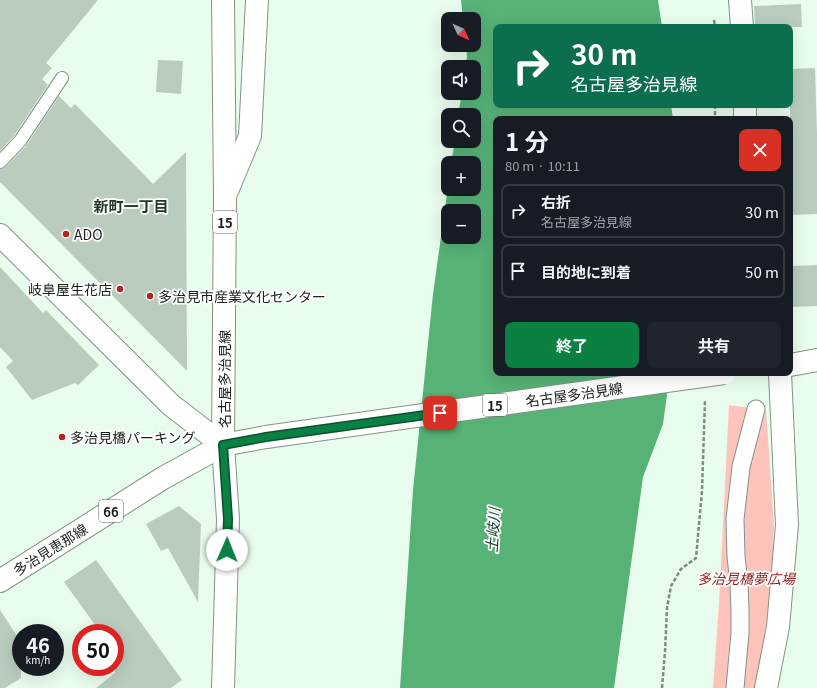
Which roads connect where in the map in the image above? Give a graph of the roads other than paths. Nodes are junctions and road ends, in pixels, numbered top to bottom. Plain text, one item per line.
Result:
1 (223, 0) edge
2 (257, 0) edge
3 (740, 0) edge
4 (742, 24) edge
5 (62, 78) dead end
6 (0, 162) edge
7 (225, 196) junction
8 (0, 234) edge
9 (817, 360) edge
10 (793, 364) edge
11 (703, 376) edge
12 (780, 376) edge
13 (756, 409) dead end
14 (223, 445) junction
15 (0, 581) edge
16 (223, 688) edge
17 (735, 688) edge
18 (766, 688) edge

1 - 7 main road, 名古屋多治見線 / 15
2 - 7 main road
3 - 4 main road
5 - 6 lane
7 - 14 main road, 名古屋多治見線 / 15
8 - 14 main road
9 - 10 main road
11 - 14 main road, 名古屋多治見線 / 15, bridge
12 - 18 main road
13 - 17 street
14 - 15 main road, 多治見恵那線 / 66
14 - 16 main road

